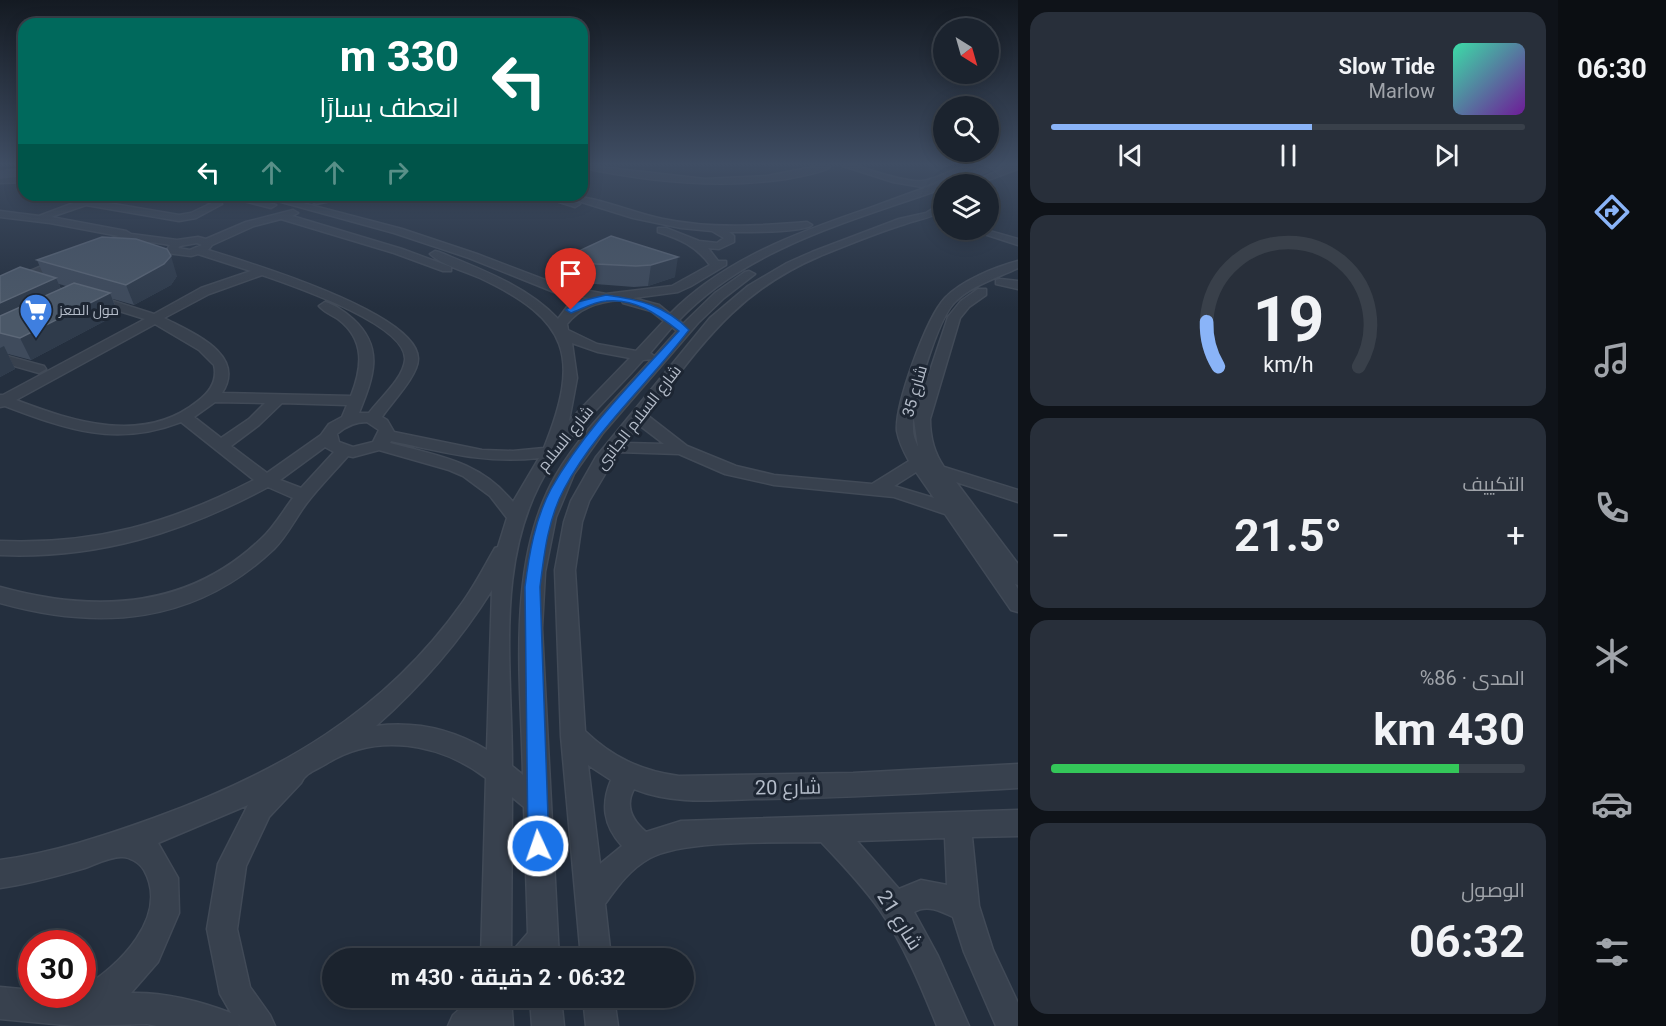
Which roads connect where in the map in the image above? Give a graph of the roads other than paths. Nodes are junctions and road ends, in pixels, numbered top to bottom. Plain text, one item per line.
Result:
1 (62, 213) edge
2 (150, 213) edge
3 (199, 213) edge
4 (252, 213) edge
5 (297, 213) edge
6 (305, 213) edge
7 (322, 213) edge
8 (361, 213) edge
9 (606, 213) edge
10 (630, 213) edge
11 (851, 213) edge
12 (869, 213) edge
13 (876, 213) edge
14 (923, 213) edge
15 (281, 216) junction
16 (829, 218) junction
17 (45, 220) junction
18 (850, 220) junction
19 (2, 221) edge
20 (807, 225) junction
21 (74, 227) junction
22 (714, 228) junction
23 (999, 233) edge
24 (133, 235) junction
25 (999, 235) edge
26 (1018, 240) edge
27 (113, 243) junction
28 (202, 244) junction
29 (698, 244) junction
30 (174, 247) junction
31 (185, 254) junction
32 (88, 255) edge
33 (74, 262) edge
34 (729, 262) junction
35 (232, 265) junction
36 (537, 269) dead end
37 (257, 274) junction
38 (1014, 277) edge
39 (490, 278) junction
40 (27, 282) junction
41 (42, 286) edge
42 (0, 288) edge
43 (558, 289) junction
44 (0, 294) edge
45 (78, 297) edge
46 (606, 298) junction
47 (529, 301) junction
48 (149, 316) junction
49 (678, 325) junction
50 (396, 332) junction
51 (562, 332) junction
52 (364, 340) junction
53 (641, 356) junction
54 (661, 357) junction
55 (0, 358) edge
56 (39, 369) junction
57 (407, 373) junction
58 (377, 375) junction
59 (1, 398) edge
60 (212, 398) junction
61 (625, 398) junction
62 (278, 399) junction
63 (357, 401) junction
64 (642, 410) junction
65 (183, 416) junction
66 (349, 419) junction
67 (373, 419) junction
68 (328, 438) junction
69 (383, 440) junction
70 (220, 446) junction
71 (681, 449) junction
72 (344, 451) junction
73 (550, 452) junction
74 (579, 454) junction
75 (608, 454) junction
76 (918, 463) junction
77 (939, 471) junction
78 (266, 482) junction
79 (984, 484) junction
80 (877, 489) junction
81 (303, 496) junction
82 (1018, 496) edge
83 (953, 501) junction
84 (513, 526) junction
85 (9, 549) edge
86 (0, 559) edge
87 (1018, 578) edge
88 (0, 595) edge
89 (1018, 604) edge
90 (573, 736) junction
91 (329, 749) junction
92 (302, 765) junction
93 (500, 772) junction
94 (628, 776) junction
95 (1018, 776) edge
96 (536, 800) junction
97 (1018, 823) edge
98 (958, 824) junction
99 (827, 828) junction
100 (123, 843) junction
101 (643, 847) junction
102 (0, 874) edge
103 (590, 900) junction
104 (965, 908) junction
105 (896, 909) junction
106 (496, 948) edge
107 (538, 948) edge
108 (595, 948) edge
109 (0, 1003) edge
110 (485, 1008) edge
111 (496, 1008) edge
112 (547, 1008) edge
113 (601, 1008) edge
114 (76, 1010) junction
115 (223, 1026) edge
116 (259, 1026) edge
117 (464, 1026) edge
118 (496, 1026) edge
119 (548, 1026) edge
120 (602, 1026) edge
121 (953, 1026) edge
122 (1012, 1026) edge

1 - 17 street
2 - 3 street
4 - 28 street
5 - 15 street
6 - 39 street
7 - 43 street
8 - 36 street
9 - 29 street
10 - 22 street
11 - 16 street
12 - 18 street, شارع السلام
13 - 49 street, شارع السلام
14 - 64 street, شارع السلام الجانبى
15 - 28 street
15 - 39 street
16 - 18 street
16 - 20 street
17 - 19 street
17 - 19 street
17 - 21 street
18 - 34 street, شارع السلام
20 - 22 street
20 - 34 street
21 - 24 street
21 - 27 street
22 - 29 street
23 - 26 street
24 - 27 street
24 - 30 street
25 - 26 street
27 - 30 street
27 - 32 street
27 - 42 street
28 - 30 street
28 - 31 street
28 - 35 street
29 - 34 street
30 - 31 street
31 - 35 street
33 - 40 street
34 - 46 street
34 - 49 street, شارع السلام
35 - 37 street
35 - 48 street
37 - 48 street
37 - 50 street
37 - 52 street
38 - 76 street, شارع 35
38 - 77 street, شارع 35
39 - 47 street
40 - 41 street
40 - 44 street
43 - 46 street
43 - 47 street
45 - 48 street
46 - 49 street
46 - 51 street
47 - 51 street
48 - 56 street
48 - 59 street
48 - 60 street
49 - 53 street, شارع السلام
49 - 54 street, شارع السلام
50 - 52 street
50 - 57 street
51 - 53 street
51 - 73 street
52 - 58 street
53 - 54 street
53 - 73 street, شارع السلام
54 - 61 street, شارع السلام
55 - 56 street
56 - 59 street
57 - 58 street
57 - 67 street
58 - 63 street
59 - 65 street
60 - 62 street
60 - 65 street
61 - 64 street
61 - 74 street, شارع السلام
62 - 63 street
62 - 70 street
63 - 66 street
64 - 71 street
64 - 75 street, شارع السلام الجانبى
65 - 70 street
66 - 67 street
66 - 68 street
67 - 69 street
68 - 72 street
68 - 78 street
69 - 72 street
69 - 73 street
69 - 84 street
70 - 78 street
71 - 75 street
71 - 80 street
72 - 81 street
73 - 84 street, شارع السلام
74 - 75 street
74 - 96 street, شارع السلام
75 - 90 street, شارع السلام الجانبى
76 - 80 street
76 - 83 street, شارع 35
77 - 79 street
77 - 83 street, شارع 35
78 - 81 street
78 - 85 street
79 - 82 street
79 - 83 street
80 - 83 street
81 - 88 street
83 - 87 street, شارع 35
83 - 89 street, شارع 35
84 - 91 street
84 - 93 street, شارع السلام
85 - 86 street
90 - 94 street, شارع 20
90 - 103 street, شارع السلام الجانبى
91 - 92 street
91 - 93 street
92 - 100 street
92 - 116 street
93 - 96 street
93 - 106 street, شارع السلام
94 - 95 street, شارع 20
94 - 101 street
96 - 107 street, شارع السلام
97 - 98 street
98 - 99 street
98 - 104 street
99 - 101 street
99 - 105 street, شارع 21
100 - 102 street
100 - 114 street
101 - 103 street
103 - 108 street, شارع السلام الجانبى
104 - 105 street
104 - 122 street
105 - 121 street, شارع 21
109 - 114 street
110 - 117 street
111 - 118 street
112 - 119 street
113 - 120 street
114 - 115 street

